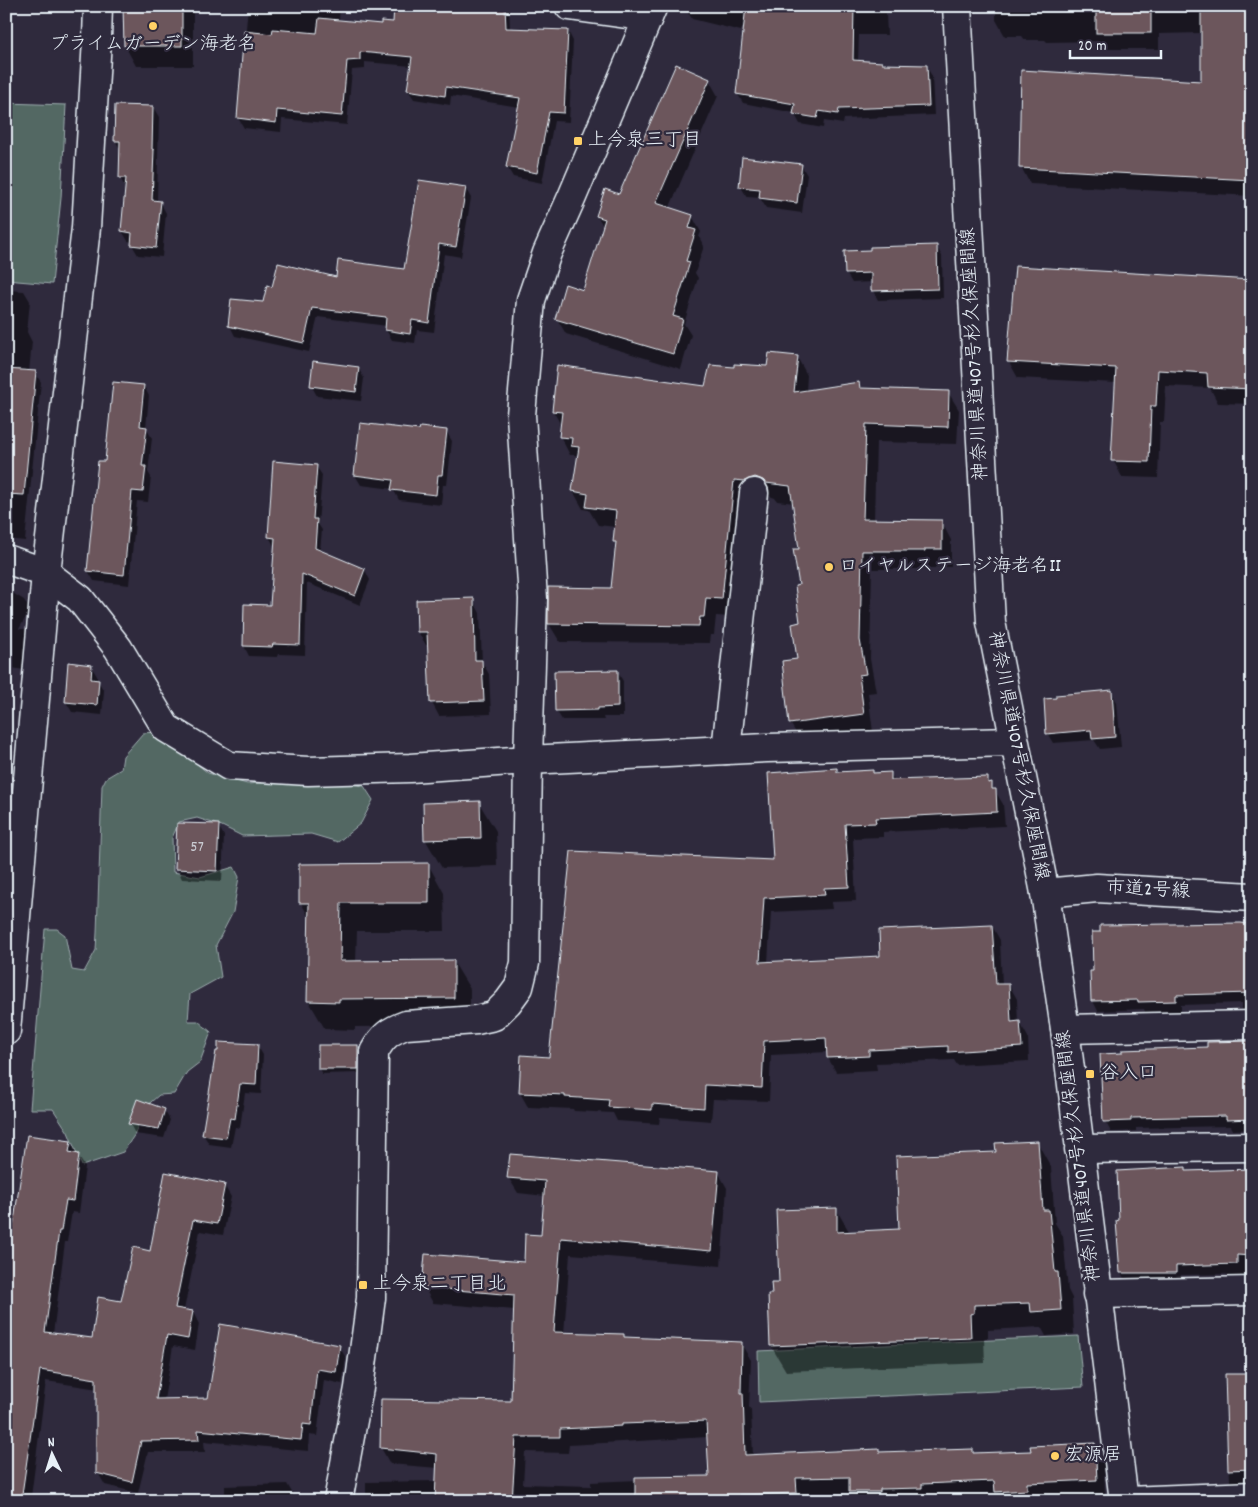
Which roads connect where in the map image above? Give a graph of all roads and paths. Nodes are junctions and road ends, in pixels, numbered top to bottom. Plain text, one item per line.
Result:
1 (98, 6) edge
2 (569, 6) edge
3 (957, 6) edge
4 (650, 12) edge
5 (754, 493) dead end
6 (6, 559) edge
7 (46, 573) junction
8 (1014, 742) junction
9 (726, 750) junction
10 (528, 760) junction
11 (1045, 893) junction
12 (1252, 897) edge
13 (1252, 1025) edge
14 (1065, 1029) junction
15 (6, 1031) edge
16 (1252, 1147) edge
17 (1079, 1149) junction
18 (1252, 1291) edge
19 (1097, 1294) junction
20 (1252, 1496) edge
21 (338, 1501) edge
22 (1126, 1501) edge

1 - 7 street
2 - 4 street
3 - 8 street, 神奈川県道407号杉久保座間線
4 - 10 street
5 - 9 street
6 - 7 street
7 - 10 street
7 - 15 street
8 - 9 street
8 - 11 street, 神奈川県道407号杉久保座間線
9 - 10 street
10 - 21 street
11 - 12 street, 市道2号線
11 - 14 street, 神奈川県道407号杉久保座間線
13 - 14 street
14 - 17 street, 神奈川県道407号杉久保座間線
16 - 17 street
17 - 19 street, 神奈川県道407号杉久保座間線
18 - 19 street
19 - 22 street, 神奈川県道407号杉久保座間線
20 - 22 street

